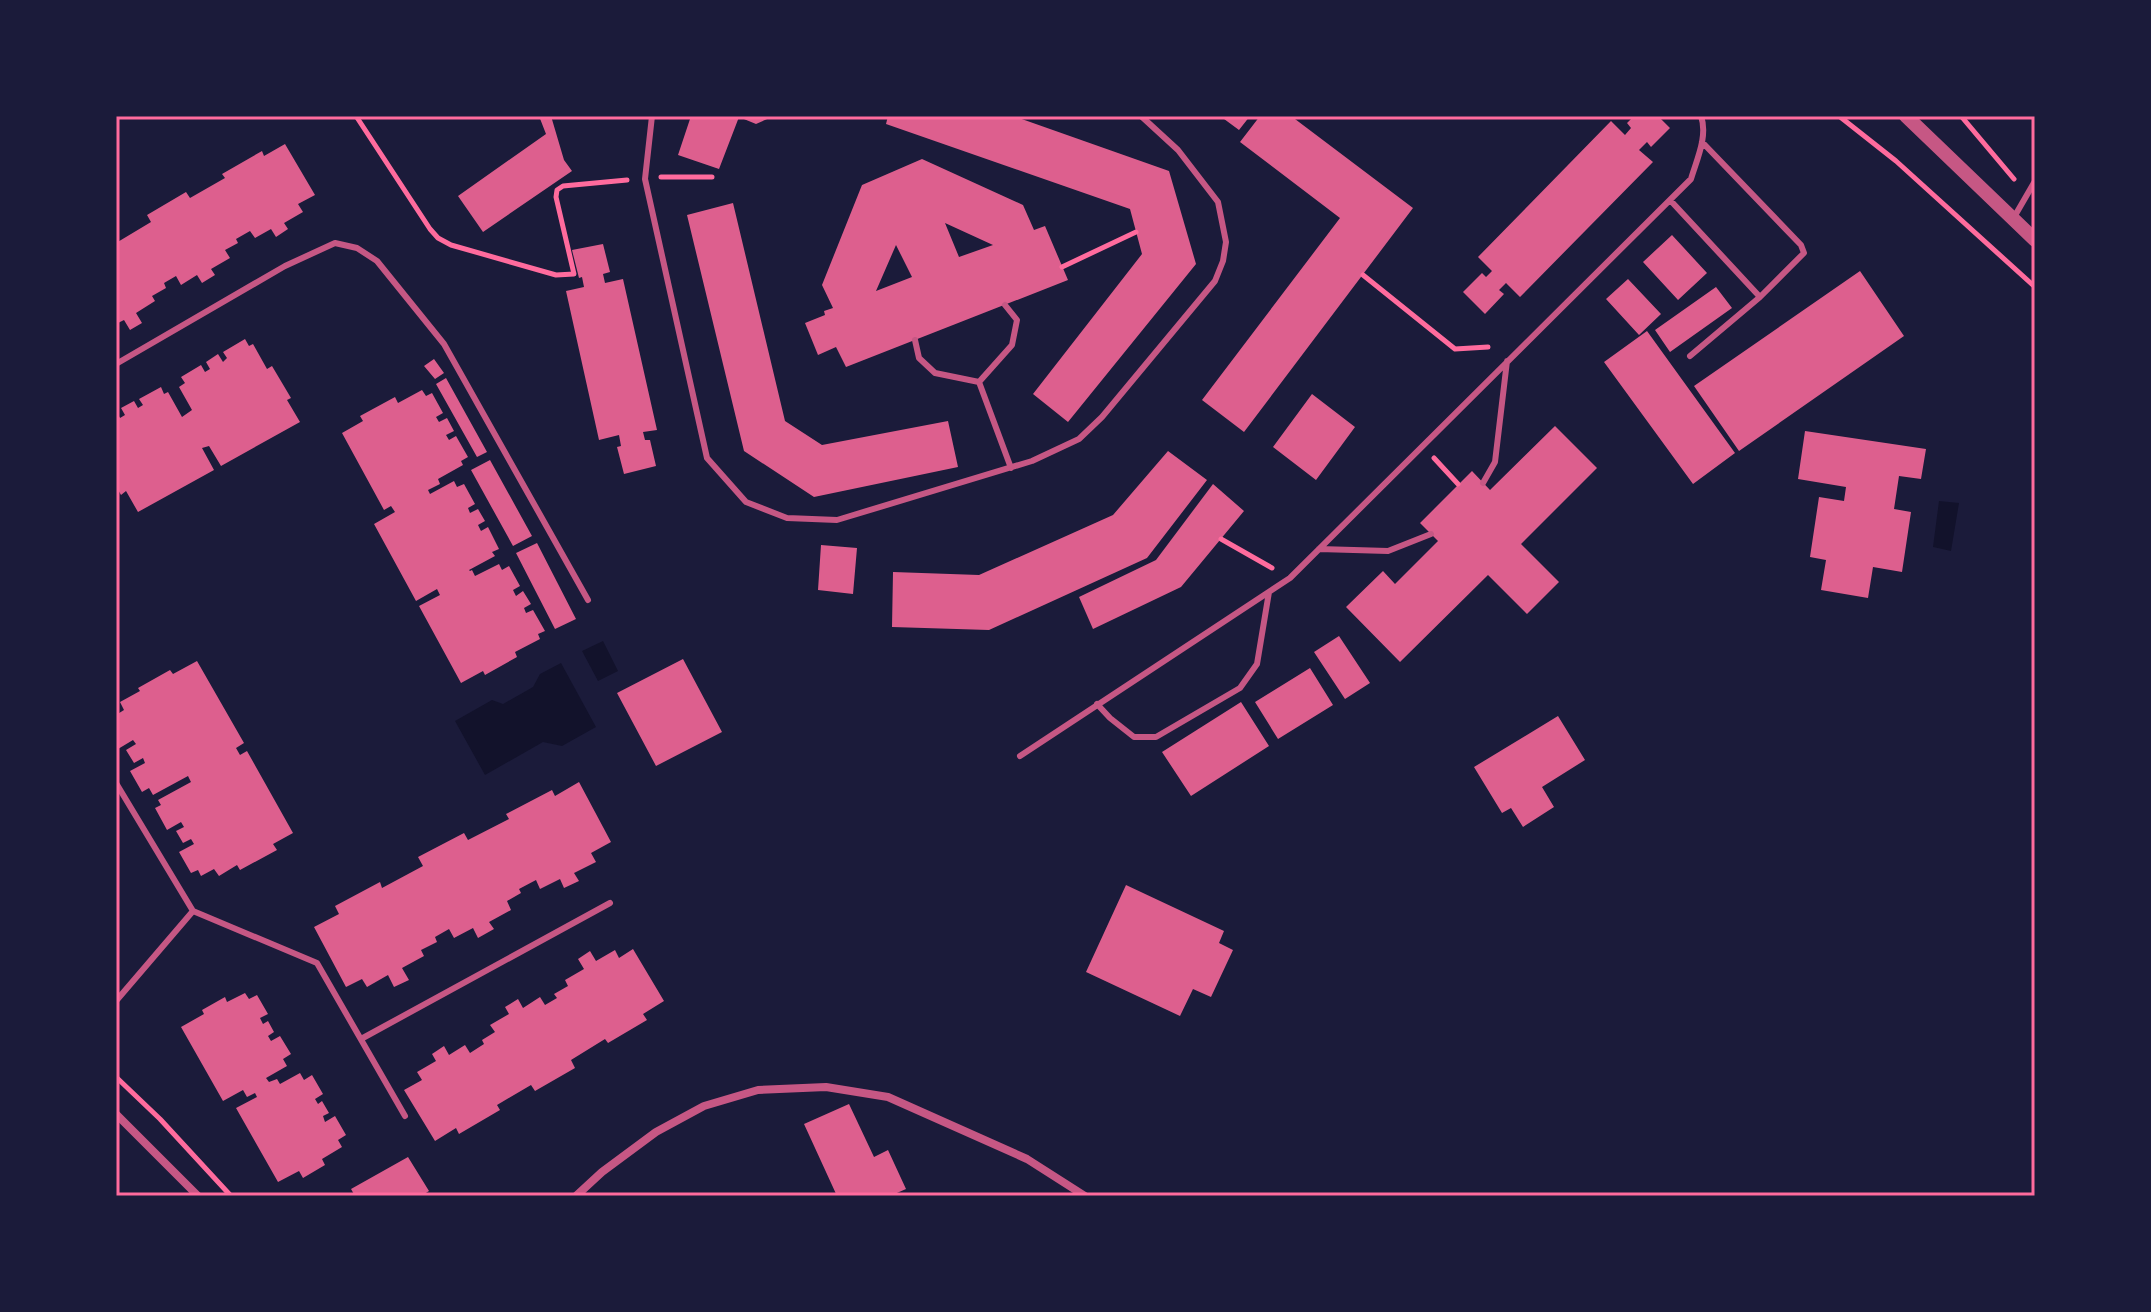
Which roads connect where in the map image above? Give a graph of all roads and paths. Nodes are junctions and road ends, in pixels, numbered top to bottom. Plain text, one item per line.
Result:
1 (356, 116) edge
2 (652, 116) edge
3 (1141, 116) edge
4 (1701, 116) edge
5 (1839, 116) edge
6 (1906, 116) edge
7 (1961, 116) edge
8 (1702, 142) junction
9 (670, 177) dead end
10 (712, 177) dead end
11 (645, 179) junction
12 (2035, 181) edge
13 (2027, 195) junction
14 (1670, 200) junction
15 (2013, 219) junction
16 (1136, 232) dead end
17 (2035, 240) edge
18 (1062, 267) dead end
19 (1363, 275) dead end
20 (2035, 287) edge
21 (1760, 297) junction
22 (1005, 305) dead end
23 (915, 340) dead end
24 (1488, 347) dead end
25 (1690, 356) dead end
26 (1507, 361) junction
27 (116, 364) edge
28 (979, 382) junction
29 (1422, 446) junction
30 (1011, 468) junction
31 (1483, 483) dead end
32 (1458, 484) dead end
33 (1431, 534) dead end
34 (1221, 539) dead end
35 (1319, 549) junction
36 (1290, 578) junction
37 (1269, 592) junction
38 (588, 600) dead end
39 (1097, 704) junction
40 (1020, 756) dead end
41 (116, 783) edge
42 (610, 903) dead end
43 (193, 911) junction
44 (116, 1001) edge
45 (361, 1039) junction
46 (116, 1077) edge
47 (116, 1114) edge
48 (405, 1116) dead end
49 (198, 1196) edge
50 (231, 1196) edge
51 (576, 1196) edge
52 (1085, 1196) edge

1 - 11 path
2 - 11 lane
3 - 30 lane
4 - 8 lane
5 - 20 path
6 - 15 street
7 - 13 path
8 - 14 lane
8 - 21 lane
9 - 10 path
11 - 30 lane
12 - 13 lane
13 - 15 lane
14 - 21 lane
14 - 26 lane
15 - 17 street
16 - 18 path
19 - 24 path
21 - 25 lane
22 - 28 lane
23 - 28 lane
26 - 29 lane
26 - 31 lane
27 - 38 lane
28 - 30 lane
29 - 32 path
29 - 35 lane
33 - 35 lane
34 - 36 path
35 - 36 lane
36 - 37 lane
37 - 39 lane
37 - 39 lane
39 - 40 lane
41 - 43 lane
42 - 45 lane
43 - 44 lane
43 - 45 lane
45 - 48 lane
46 - 50 path
47 - 49 street
51 - 52 street

